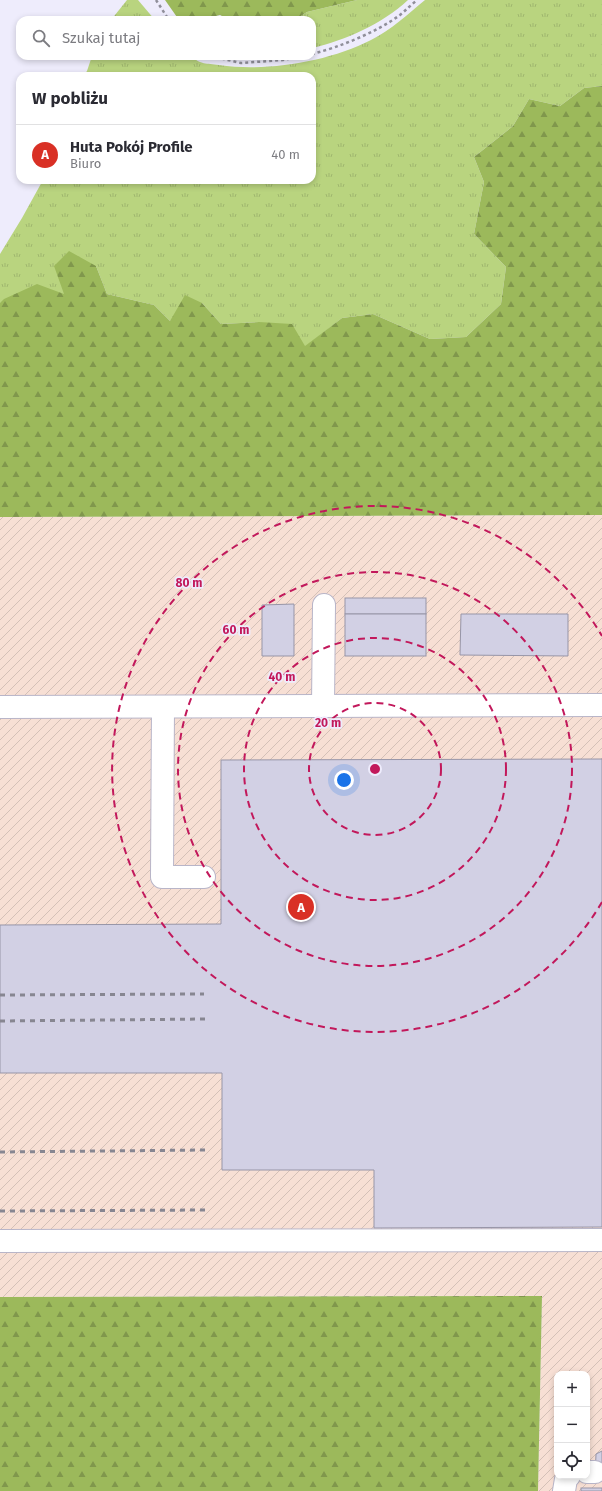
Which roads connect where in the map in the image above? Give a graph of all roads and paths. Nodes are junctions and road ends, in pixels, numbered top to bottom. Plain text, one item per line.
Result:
1 (156, 0) edge
2 (417, 0) edge
3 (166, 16) edge
4 (316, 53) edge
5 (231, 60) edge
6 (283, 60) edge
7 (324, 605) dead end
8 (602, 705) edge
9 (323, 706) junction
10 (0, 707) edge
11 (163, 707) junction
12 (204, 877) dead end
13 (602, 1240) edge
14 (0, 1241) edge
15 (566, 1479) edge
16 (564, 1491) edge

1 - 3 path
2 - 4 path
5 - 6 path
7 - 9 lane
8 - 9 lane
9 - 11 lane
10 - 11 lane
11 - 12 lane
13 - 14 lane
15 - 16 lane

